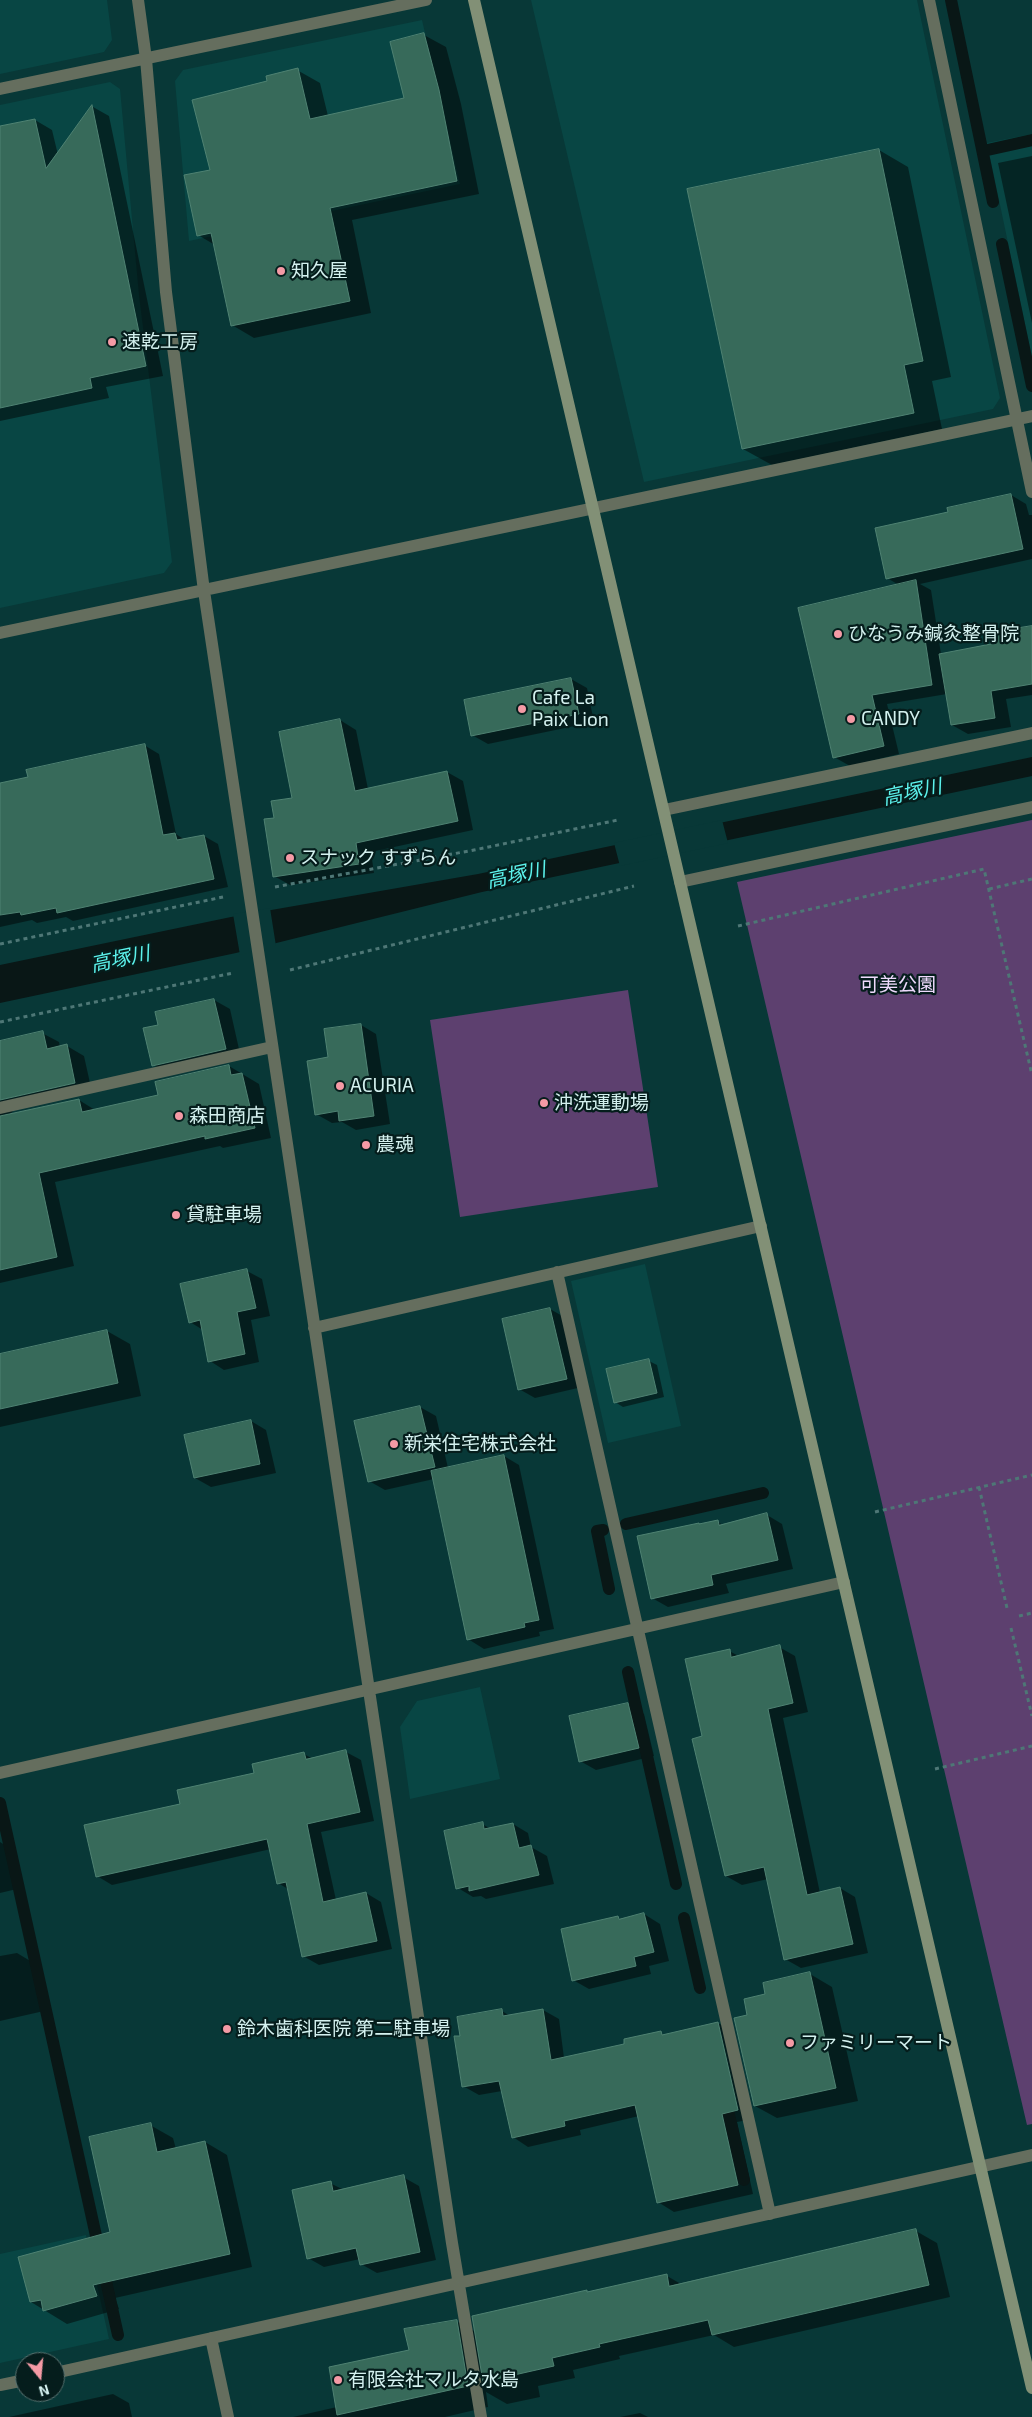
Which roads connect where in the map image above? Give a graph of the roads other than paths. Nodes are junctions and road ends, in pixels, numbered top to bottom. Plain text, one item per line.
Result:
1 (138, 0) edge
2 (426, 0) edge
3 (474, 0) edge
4 (929, 0) edge
5 (146, 59) junction
6 (0, 89) edge
7 (1032, 416) edge
8 (1017, 420) junction
9 (1032, 492) edge
10 (593, 508) junction
11 (204, 591) junction
12 (0, 633) edge
13 (1032, 733) edge
14 (1032, 807) edge
15 (665, 816) junction
16 (680, 882) junction
17 (272, 1047) junction
18 (0, 1108) edge
19 (761, 1226) junction
20 (557, 1272) junction
21 (314, 1328) junction
22 (844, 1582) junction
23 (638, 1629) junction
24 (369, 1691) junction
25 (0, 1773) edge
26 (1032, 2155) edge
27 (981, 2166) junction
28 (770, 2214) junction
29 (458, 2283) junction
30 (211, 2338) junction
31 (65, 2371) edge
32 (15, 2382) edge
33 (0, 2385) edge
34 (1032, 2388) edge
35 (228, 2417) edge
36 (481, 2417) edge

1 - 5 street
2 - 5 street
3 - 10 street
4 - 8 street
5 - 6 street
5 - 11 street
7 - 8 street
8 - 9 street
8 - 10 street
10 - 11 street
10 - 15 street
11 - 12 street
11 - 17 street
13 - 15 street
14 - 16 street
15 - 16 street
16 - 19 street
17 - 18 street
17 - 21 street
19 - 20 street
19 - 22 street
20 - 21 street
20 - 23 street
21 - 24 street
22 - 23 street
22 - 27 street
23 - 24 street
23 - 28 street
24 - 25 street
24 - 29 street
26 - 27 street
27 - 28 street
27 - 34 street
28 - 29 street
29 - 30 street
29 - 36 street
30 - 31 street
30 - 35 street
32 - 33 street

